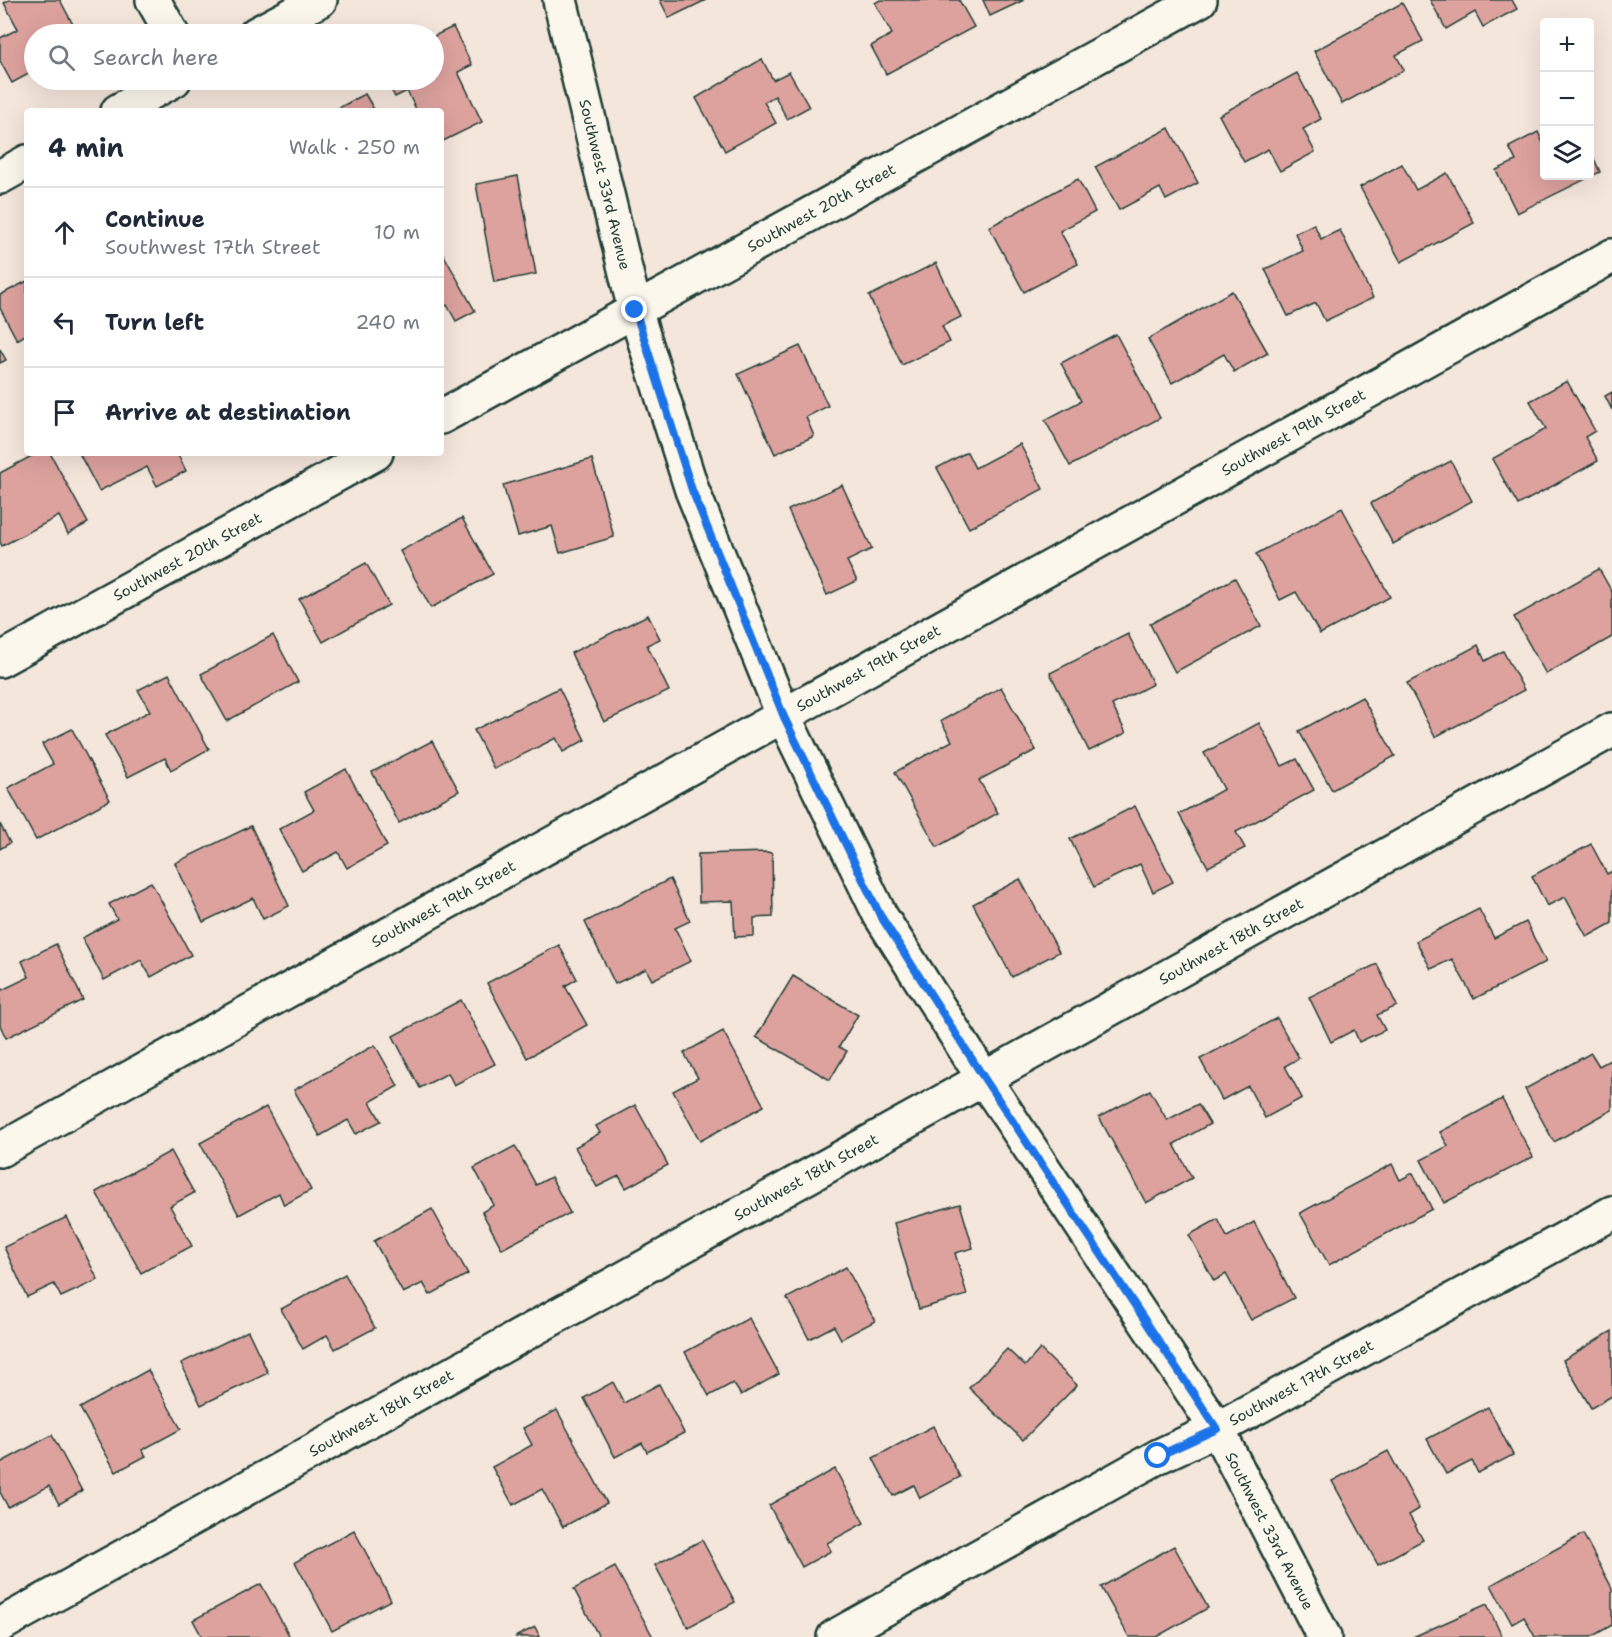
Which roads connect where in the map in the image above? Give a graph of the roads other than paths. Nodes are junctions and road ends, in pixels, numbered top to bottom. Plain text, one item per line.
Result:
1 (153, 0) edge
2 (320, 0) edge
3 (560, 0) edge
4 (1200, 0) edge
5 (166, 24) edge
6 (275, 24) edge
7 (156, 90) edge
8 (123, 108) edge
9 (24, 164) edge
10 (0, 177) edge
11 (1612, 256) edge
12 (635, 310) junction
13 (444, 415) edge
14 (371, 456) edge
15 (0, 660) edge
16 (784, 717) junction
17 (1612, 730) edge
18 (984, 1078) junction
19 (0, 1150) edge
20 (1612, 1213) edge
21 (1217, 1429) junction
22 (0, 1625) edge
23 (834, 1637) edge
24 (1324, 1637) edge

1 - 5 street
2 - 6 street
3 - 12 street, Southwest 33rd Avenue
4 - 12 street, Southwest 20th Street
7 - 8 street
9 - 10 street
11 - 16 street, Southwest 19th Street
12 - 13 street, Southwest 20th Street
12 - 16 street, Southwest 33rd Avenue
14 - 15 street, Southwest 20th Street
16 - 18 street, Southwest 33rd Avenue
16 - 19 street, Southwest 19th Street
17 - 18 street, Southwest 18th Street
18 - 21 street, Southwest 33rd Avenue
18 - 22 street, Southwest 18th Street
20 - 21 street, Southwest 17th Street
21 - 23 street, Southwest 17th Street
21 - 24 street, Southwest 33rd Avenue

